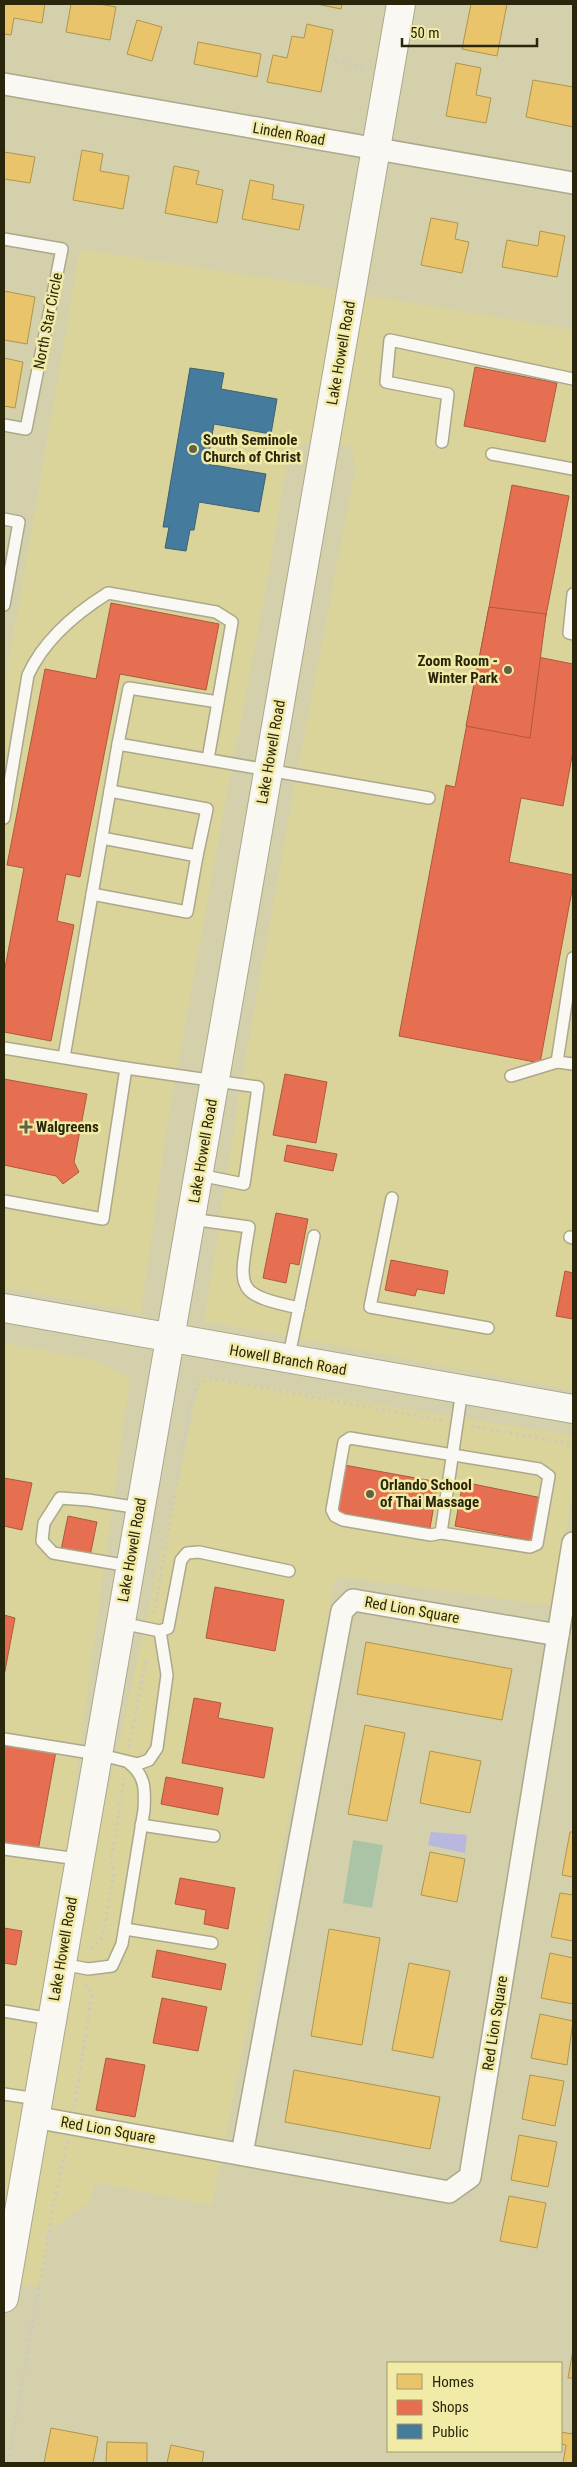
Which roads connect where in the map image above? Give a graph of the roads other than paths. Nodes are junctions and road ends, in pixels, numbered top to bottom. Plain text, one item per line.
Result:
1 (401, 4) edge
2 (4, 84) edge
3 (376, 149) junction
4 (573, 183) edge
5 (4, 239) edge
6 (573, 379) edge
7 (4, 425) edge
8 (442, 442) dead end
9 (492, 454) dead end
10 (573, 469) edge
11 (4, 519) edge
12 (573, 594) edge
13 (4, 605) edge
14 (573, 634) edge
15 (218, 702) junction
16 (118, 744) junction
17 (208, 760) junction
18 (268, 770) junction
19 (110, 791) junction
20 (429, 798) dead end
21 (4, 818) edge
22 (102, 838) junction
23 (197, 856) junction
24 (92, 894) junction
25 (573, 958) edge
26 (4, 1048) edge
27 (64, 1057) junction
28 (557, 1062) junction
29 (573, 1064) edge
30 (126, 1068) junction
31 (511, 1076) dead end
32 (216, 1079) junction
33 (199, 1175) junction
34 (392, 1198) dead end
35 (4, 1201) edge
36 (191, 1219) junction
37 (314, 1236) dead end
38 (4, 1308) edge
39 (299, 1308) junction
40 (488, 1328) dead end
41 (170, 1339) junction
42 (288, 1360) junction
43 (462, 1390) junction
44 (573, 1410) edge
45 (452, 1456) junction
46 (140, 1508) junction
47 (440, 1533) junction
48 (573, 1543) edge
49 (129, 1566) junction
50 (289, 1572) dead end
51 (119, 1623) junction
52 (160, 1631) junction
53 (558, 1635) junction
54 (4, 1739) edge
55 (84, 1752) junction
56 (127, 1761) junction
57 (141, 1824) junction
58 (214, 1836) dead end
59 (4, 1849) edge
60 (68, 1858) junction
61 (124, 1929) junction
62 (212, 1942) dead end
63 (60, 1963) junction
64 (4, 2011) edge
65 (51, 2019) junction
66 (4, 2094) edge
67 (35, 2108) junction
68 (242, 2154) junction
69 (4, 2298) edge

1 - 3 street, Lake Howell Road
2 - 3 street, Linden Road
3 - 4 street, Linden Road
3 - 18 street, Lake Howell Road
5 - 7 lane, North Star Circle
6 - 8 lane
9 - 10 lane
11 - 13 lane
12 - 14 lane
15 - 16 lane
15 - 17 lane
15 - 21 lane
16 - 17 lane
16 - 19 lane
17 - 18 lane
18 - 20 lane
18 - 32 street, Lake Howell Road
19 - 22 lane
19 - 23 lane
22 - 23 lane
22 - 24 lane
23 - 24 lane
24 - 27 lane
25 - 28 lane
26 - 27 lane
27 - 30 lane
28 - 29 lane
28 - 31 lane
30 - 32 lane
30 - 35 lane
32 - 33 street, Lake Howell Road
32 - 33 lane
33 - 36 street, Lake Howell Road
34 - 40 lane
36 - 39 lane
36 - 41 street, Lake Howell Road
37 - 39 lane
38 - 41 street, Howell Branch Road
39 - 42 lane
41 - 42 street, Howell Branch Road
41 - 46 street, Lake Howell Road
42 - 43 street, Howell Branch Road
43 - 44 street, Howell Branch Road
43 - 45 lane
45 - 47 lane
45 - 47 lane
45 - 47 lane
46 - 49 street, Lake Howell Road
46 - 49 lane
48 - 53 street, Red Lion Square
49 - 51 street, Lake Howell Road
50 - 52 lane
51 - 52 lane
51 - 55 street, Lake Howell Road
52 - 56 lane
53 - 68 street, Red Lion Square
53 - 68 street, Red Lion Square
54 - 55 lane
55 - 56 lane
55 - 60 street, Lake Howell Road
56 - 57 lane
57 - 58 lane
57 - 61 lane
59 - 60 lane
60 - 63 street, Lake Howell Road
61 - 62 lane
61 - 63 lane
63 - 65 street, Lake Howell Road
64 - 65 lane
65 - 67 street, Lake Howell Road
66 - 67 lane
67 - 68 street, Red Lion Square
67 - 69 street, Lake Howell Road

